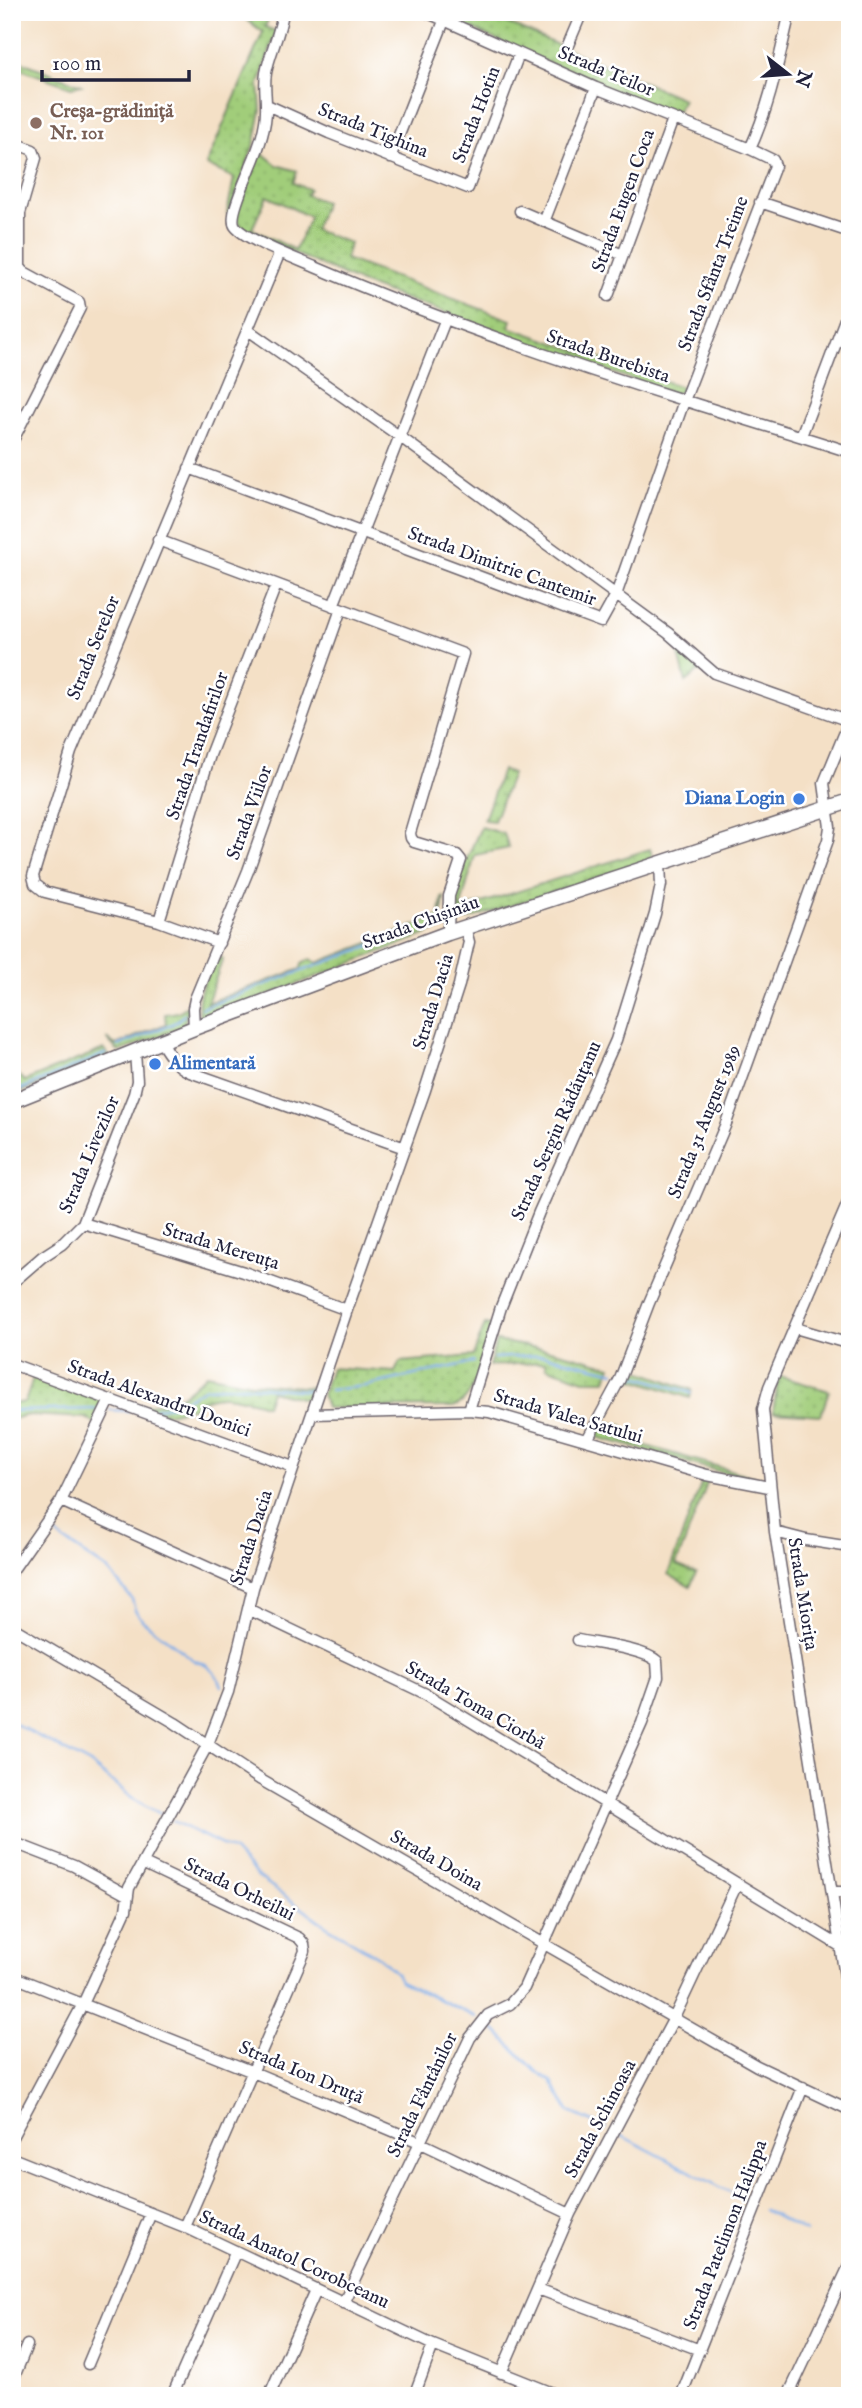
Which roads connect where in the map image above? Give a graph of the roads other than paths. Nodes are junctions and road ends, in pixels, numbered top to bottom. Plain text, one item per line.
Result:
1 (283, 12) edge
2 (426, 12) edge
3 (582, 12) edge
4 (790, 12) edge
5 (444, 21) junction
6 (568, 46) dead end
7 (519, 54) junction
8 (596, 88) junction
9 (267, 105) junction
10 (673, 119) junction
11 (12, 142) edge
12 (750, 149) junction
13 (390, 158) junction
14 (774, 160) joint
15 (468, 188) joint
16 (760, 202) junction
17 (520, 211) dead end
18 (544, 222) junction
19 (850, 232) edge
20 (280, 252) junction
21 (623, 255) junction
22 (608, 296) dead end
23 (850, 306) edge
24 (446, 318) junction
25 (248, 330) junction
26 (684, 401) junction
27 (399, 436) junction
28 (801, 436) junction
29 (12, 442) edge
30 (850, 452) edge
31 (189, 468) junction
32 (360, 533) junction
33 (158, 540) junction
34 (276, 585) junction
35 (616, 595) junction
36 (337, 608) junction
37 (850, 721) edge
38 (850, 801) edge
39 (827, 808) junction
40 (660, 862) junction
41 (159, 921) junction
42 (465, 927) junction
43 (448, 933) junction
44 (219, 943) junction
45 (194, 1028) junction
46 (161, 1042) junction
47 (135, 1052) junction
48 (12, 1101) edge
49 (405, 1148) junction
50 (850, 1198) edge
51 (83, 1223) junction
52 (12, 1283) edge
53 (347, 1310) junction
54 (795, 1328) junction
55 (850, 1344) edge
56 (12, 1364) edge
57 (110, 1400) junction
58 (469, 1410) junction
59 (312, 1414) junction
60 (587, 1440) junction
61 (293, 1467) junction
62 (769, 1487) junction
63 (61, 1501) junction
64 (775, 1532) junction
65 (850, 1547) edge
66 (12, 1571) edge
67 (253, 1588) junction
68 (248, 1609) junction
69 (12, 1628) edge
70 (578, 1640) dead end
71 (208, 1744) junction
72 (605, 1803) junction
73 (12, 1842) edge
74 (144, 1864) junction
75 (737, 1884) junction
76 (832, 1892) junction
77 (850, 1892) edge
78 (128, 1895) junction
79 (544, 1944) junction
80 (840, 1946) junction
81 (12, 1976) edge
82 (83, 2004) junction
83 (850, 2008) edge
84 (674, 2018) junction
85 (253, 2072) junction
86 (803, 2087) junction
87 (850, 2110) edge
88 (12, 2137) edge
89 (419, 2142) junction
90 (12, 2158) edge
91 (151, 2214) junction
92 (570, 2214) junction
93 (185, 2227) junction
94 (236, 2251) junction
95 (850, 2264) edge
96 (538, 2289) junction
97 (316, 2290) junction
98 (343, 2303) junction
99 (27, 2345) dead end
100 (433, 2345) junction
101 (700, 2350) junction
102 (88, 2364) dead end
103 (501, 2373) junction
104 (12, 2382) edge
105 (173, 2396) edge
106 (269, 2396) edge
107 (414, 2396) edge
108 (560, 2396) edge
109 (681, 2396) edge
110 (788, 2396) edge

1 - 9 street
2 - 5 street, Strada Teilor
3 - 6 street
4 - 12 street
5 - 7 street, Strada Teilor
5 - 13 street
7 - 8 street, Strada Teilor
7 - 15 street, Strada Hotin
8 - 10 street, Strada Teilor
8 - 18 street
9 - 13 street, Strada Tighina
9 - 20 street
10 - 12 street, Strada Teilor
10 - 21 street, Strada Eugen Coca
11 - 29 street
12 - 14 street, Strada Teilor
13 - 15 street, Strada Tighina
14 - 16 street, Strada Sfânta Treime
16 - 19 street
16 - 26 street, Strada Sfânta Treime
17 - 18 street
18 - 21 street
20 - 24 street, Strada Burebista
20 - 25 street, Strada Serelor
21 - 22 street, Strada Eugen Coca
23 - 28 street
24 - 26 street, Strada Burebista
24 - 27 street
25 - 27 street
25 - 31 street, Strada Serelor
26 - 28 street
26 - 35 street, Strada Burebista
27 - 32 street
27 - 35 street
28 - 30 street
31 - 32 street, Strada Dimitrie Cantemir
31 - 33 street, Strada Serelor
32 - 35 street, Strada Dimitrie Cantemir
32 - 36 street
33 - 34 street
33 - 41 street, Strada Serelor
34 - 36 street
34 - 41 street, Strada Trandafirilor
35 - 37 street
36 - 43 street
36 - 44 street, Strada Viilor
37 - 39 street, Strada 31 August 1989
38 - 39 street, Strada Chișinău
39 - 40 street, Strada Chișinău
39 - 60 street, Strada 31 August 1989
40 - 42 street, Strada Chișinău
40 - 58 street, Strada Sergiu Rădăuțanu
41 - 44 street, Strada Serelor
42 - 43 street, Strada Chișinău
42 - 49 street, Strada Dacia
43 - 45 street, Strada Chișinău
44 - 45 street, Strada Viilor
45 - 46 street, Strada Chișinău
46 - 47 street, Strada Chișinău
46 - 49 street
47 - 48 street, Strada Chișinău
47 - 51 street, Strada Livezilor
49 - 53 street, Strada Dacia
50 - 54 street, Strada Miorița
51 - 52 street, Strada Livezilor
51 - 53 street, Strada Mereuța
53 - 59 street, Strada Dacia
54 - 55 street
54 - 62 street, Strada Miorița
56 - 57 street, Strada Alexandru Donici
57 - 61 street, Strada Alexandru Donici
57 - 63 street
58 - 59 street, Strada Valea Satului
58 - 60 street, Strada Valea Satului
59 - 61 street, Strada Dacia
60 - 62 street, Strada Valea Satului
61 - 67 street, Strada Dacia
62 - 64 street, Strada Miorița
63 - 66 street
63 - 67 street
64 - 65 street
64 - 76 street, Strada Miorița
67 - 68 street, Strada Dacia
68 - 71 street, Strada Dacia
68 - 72 street, Strada Toma Ciorbă
69 - 71 street, Strada Doina
70 - 72 street
71 - 74 street, Strada Dacia
71 - 79 street, Strada Doina
72 - 75 street, Strada Toma Ciorbă
72 - 79 street, Strada Fântânilor
73 - 78 street
74 - 78 street, Strada Dacia
74 - 85 street, Strada Orheilui
75 - 80 street, Strada Toma Ciorbă
75 - 84 street, Strada Schinoasa
76 - 77 street
76 - 80 street, Strada Miorița
78 - 82 street, Strada Dacia
79 - 84 street, Strada Doina
79 - 89 street, Strada Fântânilor
80 - 83 street, Strada Miorița
81 - 82 street, Strada Ion Druță
82 - 85 street, Strada Ion Druță
82 - 88 street, Strada Dacia
84 - 86 street, Strada Doina
84 - 92 street, Strada Schinoasa
85 - 89 street, Strada Ion Druță
85 - 93 street, Strada Orheilui
86 - 87 street, Strada Doina
86 - 101 street, Strada Patelimon Halippa
89 - 92 street, Strada Ion Druță
89 - 98 street, Strada Fântânilor
90 - 91 street, Strada Anatol Corobceanu
91 - 93 street, Strada Anatol Corobceanu
91 - 102 street
92 - 96 street, Strada Schinoasa
93 - 94 street, Strada Anatol Corobceanu
94 - 97 street, Strada Anatol Corobceanu
94 - 105 street
95 - 110 street
96 - 101 street
96 - 103 street, Strada Schinoasa
97 - 98 street, Strada Anatol Corobceanu
97 - 106 street
98 - 100 street, Strada Anatol Corobceanu
99 - 104 street
100 - 103 street, Strada Anatol Corobceanu
100 - 107 street
101 - 109 street, Strada Patelimon Halippa
103 - 108 street, Strada Anatol Corobceanu

